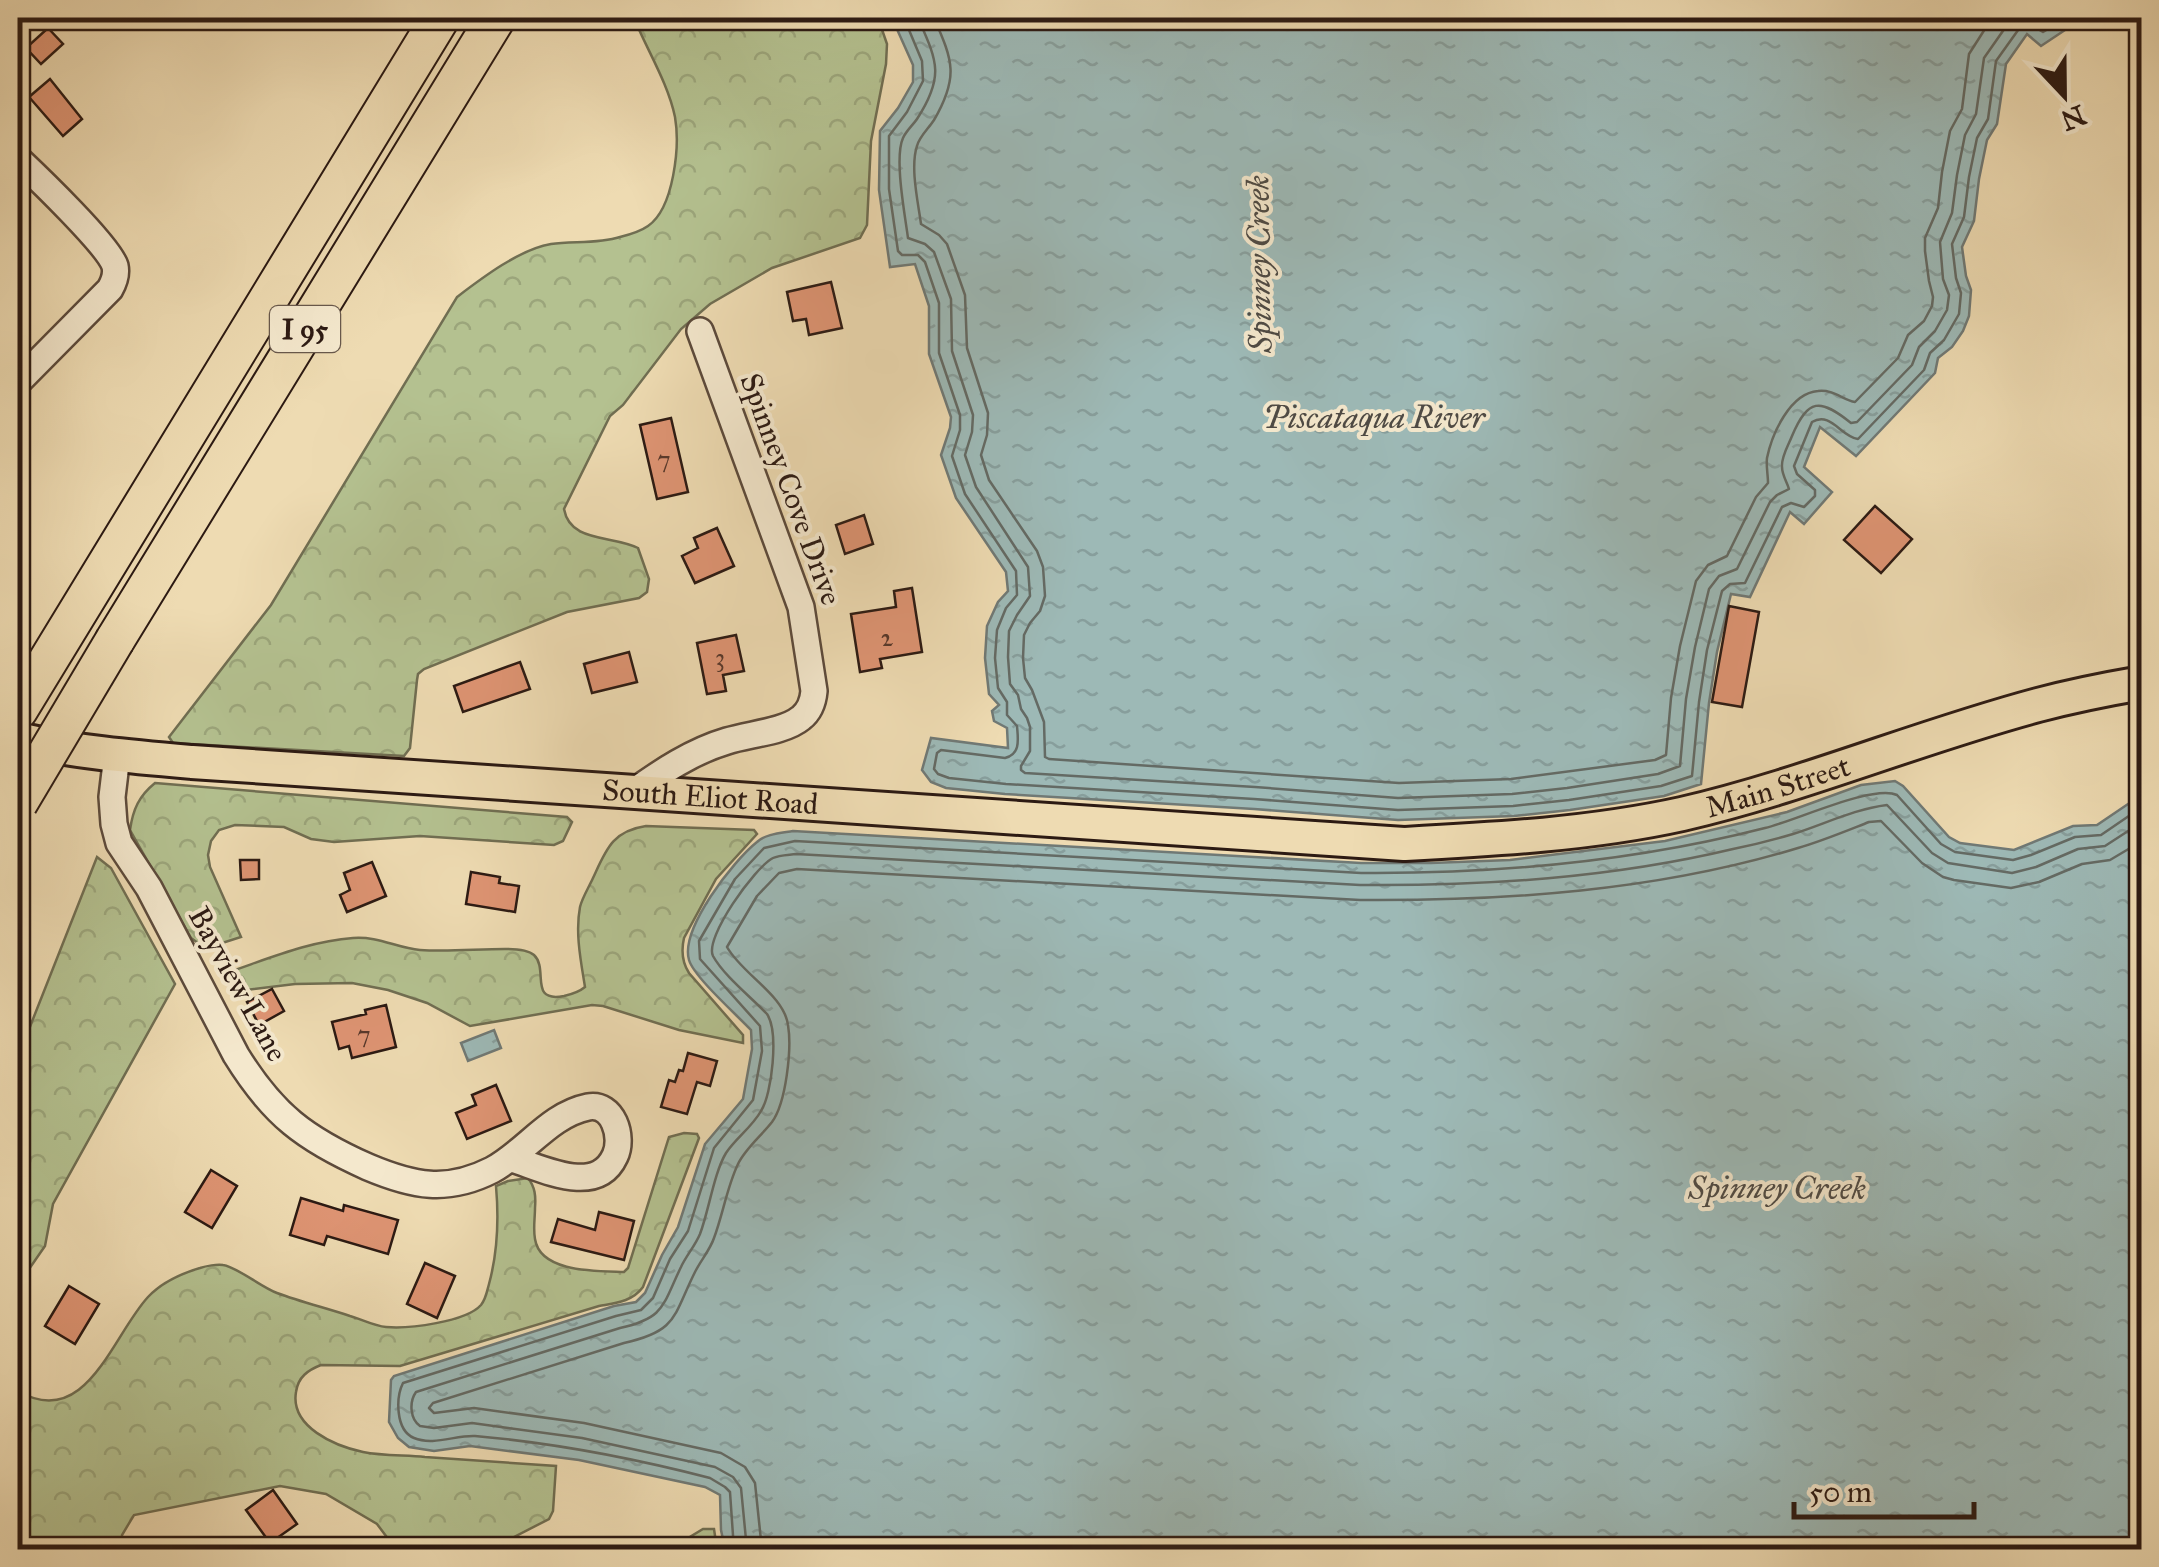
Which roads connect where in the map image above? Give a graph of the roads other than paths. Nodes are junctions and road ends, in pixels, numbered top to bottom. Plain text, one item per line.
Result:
1 (440, 18) edge
2 (496, 18) edge
3 (18, 158) edge
4 (700, 331) dead end
5 (18, 382) edge
6 (2142, 683) edge
7 (18, 710) edge
8 (18, 739) edge
9 (117, 755) junction
10 (632, 793) junction
11 (18, 803) edge
12 (1404, 844) joint
13 (512, 1158) dead end

1 - 7 highway, I 95
2 - 11 highway, I 95, bridge
3 - 5 street
4 - 10 street, Spinney Cove Drive
6 - 12 main road, Main Street
8 - 9 main road, South Eliot Road
9 - 10 main road, South Eliot Road
9 - 13 street, Bayview Lane
10 - 12 main road, South Eliot Road

